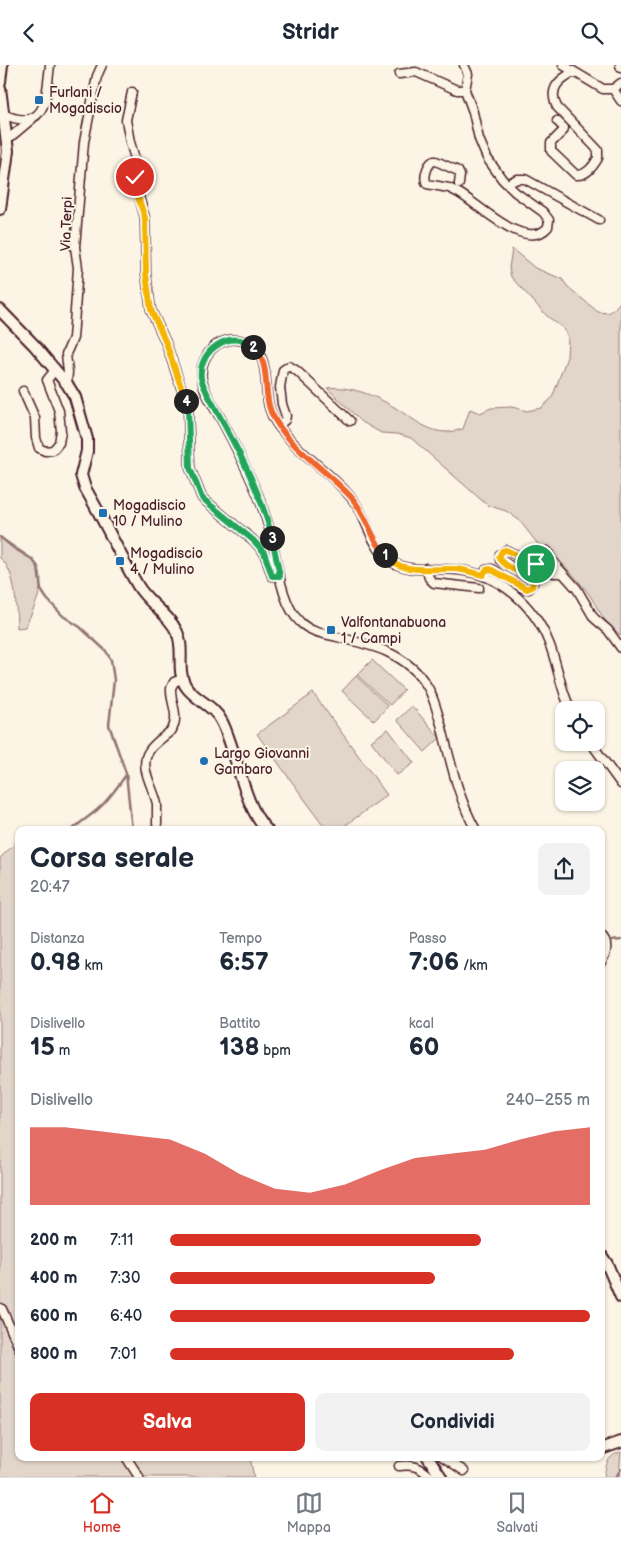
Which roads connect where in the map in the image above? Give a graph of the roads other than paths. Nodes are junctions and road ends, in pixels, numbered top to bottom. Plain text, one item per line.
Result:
1 (2, 65) edge
2 (50, 65) edge
3 (102, 65) edge
4 (464, 65) edge
5 (563, 65) edge
6 (574, 72) junction
7 (399, 74) dead end
8 (0, 82) edge
9 (621, 83) edge
10 (0, 87) edge
11 (613, 89) junction
12 (465, 90) junction
13 (132, 92) dead end
14 (621, 101) edge
15 (3, 114) junction
16 (32, 119) junction
17 (557, 121) dead end
18 (7, 141) junction
19 (459, 183) dead end
20 (507, 184) junction
21 (0, 209) edge
22 (599, 221) dead end
23 (0, 310) edge
24 (55, 370) junction
25 (67, 384) junction
26 (23, 391) dead end
27 (350, 421) dead end
28 (278, 426) junction
29 (547, 551) dead end
30 (426, 568) junction
31 (561, 573) junction
32 (483, 575) junction
33 (280, 576) junction
34 (479, 588) dead end
35 (621, 647) edge
36 (182, 679) junction
37 (566, 701) edge
38 (597, 751) edge
39 (621, 784) edge
40 (157, 824) dead end
41 (265, 826) edge
42 (474, 826) edge
43 (605, 1261) edge
44 (621, 1297) edge
45 (0, 1308) edge
46 (15, 1339) edge
47 (621, 1442) edge
48 (605, 1448) edge
49 (129, 1461) edge
50 (431, 1461) edge
51 (449, 1461) edge
52 (399, 1466) dead end
53 (464, 1471) dead end
54 (139, 1477) edge
55 (432, 1477) edge
56 (441, 1477) edge

1 - 8 street
2 - 16 street
3 - 25 street, Via Terpi
4 - 12 street
5 - 6 street
6 - 11 street
6 - 17 street
7 - 12 street
9 - 11 street
10 - 15 street
11 - 14 street
12 - 20 street
13 - 33 street
15 - 16 street
15 - 18 street
16 - 18 street
18 - 21 street
19 - 20 street
20 - 22 street
23 - 24 street
24 - 25 street
24 - 26 street
25 - 36 street
27 - 28 street
28 - 30 street
28 - 33 street
29 - 31 street
30 - 32 street
30 - 34 street
31 - 32 street
31 - 35 street
32 - 37 street
33 - 42 street
36 - 40 street
36 - 41 street
38 - 39 street
43 - 44 street
45 - 46 street
47 - 48 street
49 - 54 street
50 - 56 street
51 - 53 street
52 - 55 street

